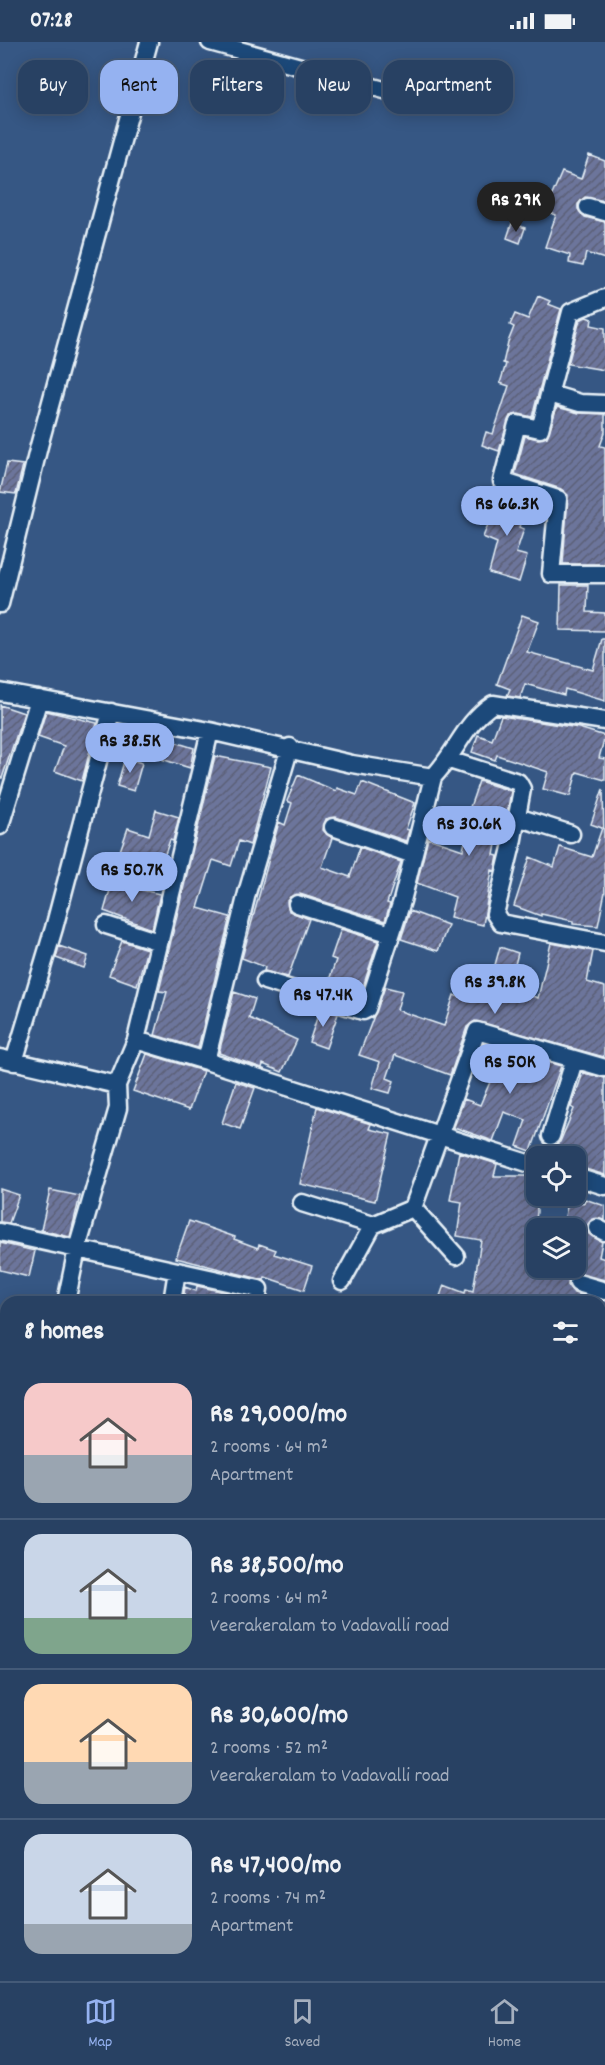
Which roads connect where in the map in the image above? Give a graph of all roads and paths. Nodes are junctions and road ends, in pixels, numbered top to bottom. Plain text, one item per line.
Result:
1 (149, 42) edge
2 (210, 42) edge
3 (383, 90) edge
4 (588, 207) dead end
5 (605, 212) edge
6 (605, 298) edge
7 (550, 394) junction
8 (605, 404) edge
9 (605, 574) edge
10 (0, 604) edge
11 (0, 692) edge
12 (39, 699) junction
13 (111, 712) junction
14 (605, 721) edge
15 (210, 730) junction
16 (290, 747) junction
17 (449, 760) junction
18 (433, 777) junction
19 (3, 803) edge
20 (517, 817) junction
21 (0, 825) edge
22 (333, 827) dead end
23 (571, 834) dead end
24 (413, 855) junction
25 (297, 904) dead end
26 (106, 925) dead end
27 (391, 934) junction
28 (159, 942) junction
29 (605, 943) edge
30 (265, 981) dead end
31 (135, 1040) junction
32 (7, 1060) edge
33 (206, 1061) junction
34 (574, 1061) junction
35 (605, 1068) edge
36 (117, 1085) junction
37 (439, 1132) junction
38 (551, 1136) dead end
39 (526, 1162) edge
40 (586, 1180) edge
41 (605, 1186) edge
42 (302, 1203) dead end
43 (413, 1208) junction
44 (373, 1224) junction
45 (0, 1232) edge
46 (77, 1249) junction
47 (456, 1256) dead end
48 (177, 1271) junction
49 (342, 1281) dead end
50 (578, 1283) dead end
51 (605, 1291) edge
52 (67, 1296) edge
53 (173, 1296) edge
54 (258, 1296) edge

1 - 10 street
2 - 3 street
4 - 5 street
6 - 7 street
7 - 8 street
7 - 9 street
11 - 12 street
12 - 13 street
12 - 19 street
13 - 15 street
13 - 32 street
14 - 17 street
15 - 16 street
15 - 28 street
16 - 18 street
16 - 33 street
17 - 18 street
17 - 20 street
18 - 24 street
19 - 21 street
20 - 23 street
20 - 29 street
22 - 24 street
24 - 27 street
25 - 27 street
26 - 28 street
27 - 30 street
28 - 31 street
31 - 33 street
31 - 36 street
32 - 36 street
33 - 37 street
34 - 35 street
34 - 37 street
34 - 38 street
36 - 46 street
37 - 39 street
37 - 43 street
40 - 41 street
42 - 44 street
43 - 44 street
43 - 47 street
44 - 49 street
45 - 46 street
46 - 48 street
46 - 52 street
48 - 53 street
48 - 54 street
50 - 51 street

